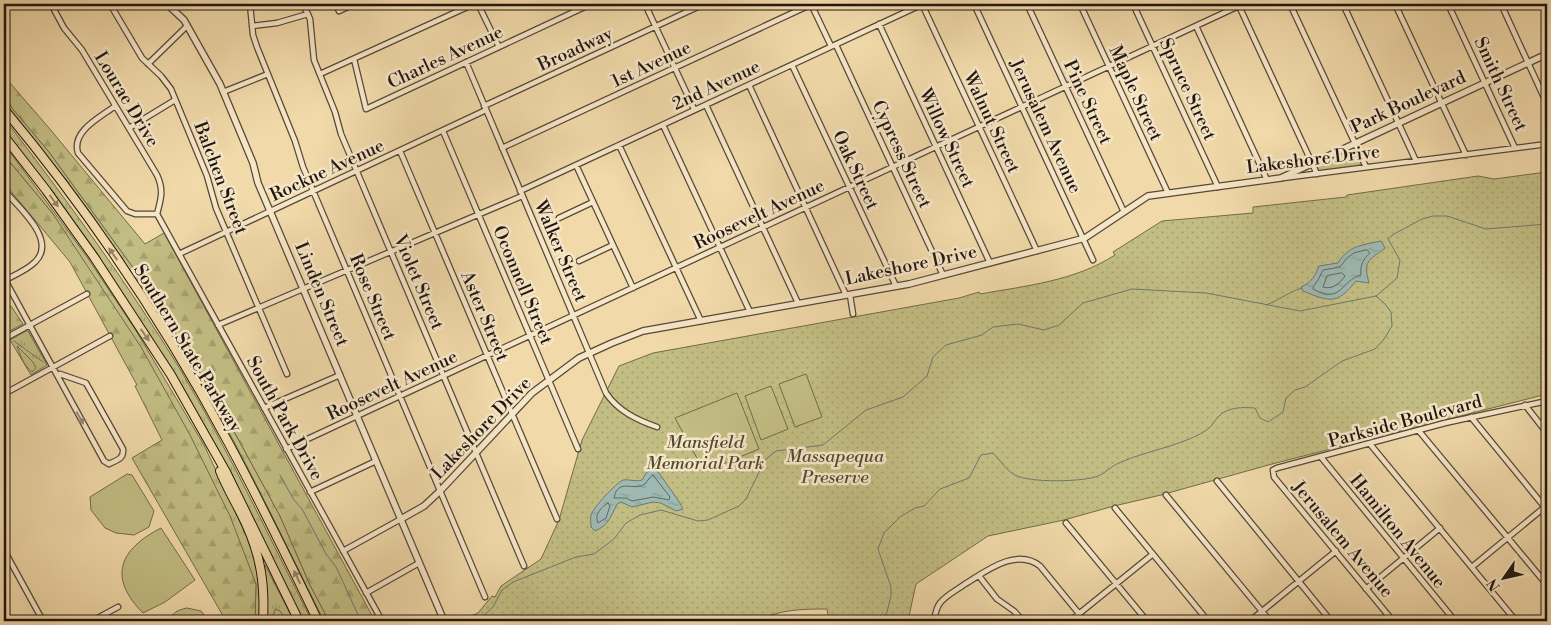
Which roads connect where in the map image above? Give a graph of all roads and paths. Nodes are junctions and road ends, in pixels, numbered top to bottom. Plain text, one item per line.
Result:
1 (51, 4) edge
2 (110, 4) edge
3 (167, 4) edge
4 (250, 4) edge
5 (303, 4) edge
6 (336, 4) edge
7 (354, 4) edge
8 (474, 4) edge
9 (478, 4) edge
10 (591, 4) edge
11 (645, 4) edge
12 (704, 4) edge
13 (811, 4) edge
14 (922, 4) edge
15 (974, 4) edge
16 (1027, 4) edge
17 (1080, 4) edge
18 (1133, 4) edge
19 (1290, 4) edge
20 (1343, 4) edge
21 (1396, 4) edge
22 (1448, 4) edge
23 (1501, 4) edge
24 (1241, 5) edge
25 (308, 14) junction
26 (879, 24) junction
27 (187, 26) junction
28 (252, 26) junction
29 (655, 26) junction
30 (1196, 26) junction
31 (833, 46) junction
32 (1152, 46) junction
33 (499, 47) junction
34 (1547, 54) edge
35 (354, 59) junction
36 (466, 62) junction
37 (1528, 63) junction
38 (148, 64) junction
39 (792, 65) junction
40 (1109, 66) junction
41 (675, 68) junction
42 (268, 74) junction
43 (320, 74) junction
44 (1485, 83) junction
45 (749, 85) junction
46 (1066, 87) junction
47 (224, 92) junction
48 (175, 100) junction
49 (1442, 103) junction
50 (1547, 104) edge
51 (706, 105) junction
52 (115, 106) junction
53 (1022, 107) junction
54 (485, 108) junction
55 (4, 109) edge
56 (694, 110) junction
57 (1399, 123) junction
58 (662, 125) junction
59 (979, 127) junction
60 (128, 128) junction
61 (443, 130) junction
62 (4, 136) edge
63 (1355, 144) junction
64 (1547, 144) edge
65 (619, 145) junction
66 (936, 147) junction
67 (502, 148) junction
68 (1516, 148) junction
69 (400, 151) junction
70 (1466, 155) junction
71 (1416, 161) junction
72 (1312, 164) junction
73 (576, 165) junction
74 (893, 167) junction
75 (1366, 167) junction
76 (357, 171) junction
77 (1317, 174) junction
78 (1281, 178) junction
79 (1267, 180) junction
80 (849, 187) junction
81 (1218, 187) junction
82 (4, 190) edge
83 (313, 191) junction
84 (521, 193) junction
85 (1168, 193) junction
86 (593, 202) junction
87 (806, 207) junction
88 (270, 211) junction
89 (1124, 212) junction
90 (157, 214) junction
91 (478, 214) junction
92 (559, 218) dead end
93 (763, 228) junction
94 (227, 231) junction
95 (435, 233) junction
96 (1083, 238) junction
97 (613, 245) junction
98 (720, 248) junction
99 (391, 251) junction
100 (1037, 251) junction
101 (179, 254) junction
102 (1093, 260) dead end
103 (579, 261) dead end
104 (990, 263) junction
105 (676, 268) junction
106 (347, 270) junction
107 (943, 275) junction
108 (4, 279) edge
109 (896, 286) junction
110 (303, 288) junction
111 (633, 288) junction
112 (87, 294) dead end
113 (848, 295) junction
114 (798, 303) junction
115 (259, 307) junction
116 (750, 312) junction
117 (853, 314) dead end
118 (573, 316) junction
119 (701, 321) junction
120 (29, 325) junction
121 (218, 325) junction
122 (110, 336) dead end
123 (530, 336) junction
124 (4, 339) edge
125 (589, 354) junction
126 (487, 356) junction
127 (52, 368) junction
128 (287, 374) dead end
129 (56, 375) junction
130 (340, 376) junction
131 (444, 376) junction
132 (549, 380) junction
133 (4, 394) edge
134 (400, 396) junction
135 (1547, 400) edge
136 (1525, 405) junction
137 (264, 408) junction
138 (512, 414) junction
139 (357, 416) junction
140 (1471, 417) junction
141 (657, 427) dead end
142 (1419, 431) junction
143 (1547, 433) edge
144 (206, 437) junction
145 (1370, 444) junction
146 (286, 449) junction
147 (578, 449) dead end
148 (476, 453) junction
149 (1320, 457) junction
150 (376, 461) junction
151 (1272, 472) joint
152 (1217, 481) dead end
153 (440, 491) junction
154 (310, 492) junction
155 (1166, 495) dead end
156 (1547, 507) edge
157 (1115, 508) dead end
158 (401, 519) junction
159 (556, 519) dead end
160 (1066, 523) dead end
161 (1440, 528) junction
162 (1508, 538) junction
163 (4, 550) edge
164 (343, 551) junction
165 (1336, 551) junction
166 (1153, 554) junction
167 (1403, 559) junction
168 (419, 563) junction
169 (524, 566) dead end
170 (1472, 567) junction
171 (979, 576) junction
172 (1298, 581) junction
173 (1116, 584) junction
174 (1547, 586) edge
175 (1366, 589) junction
176 (366, 593) junction
177 (485, 597) dead end
178 (118, 607) dead end
179 (1262, 611) junction
180 (1079, 614) junction
181 (99, 620) edge
182 (43, 621) edge
183 (92, 621) edge
184 (264, 621) edge
185 (299, 621) edge
186 (318, 621) edge
187 (382, 621) edge
188 (444, 621) edge
189 (934, 621) edge
190 (1023, 621) edge
191 (1070, 621) edge
192 (1085, 621) edge
193 (1147, 621) edge
194 (1208, 621) edge
195 (1250, 621) edge
196 (1270, 621) edge
197 (1331, 621) edge
198 (1393, 621) edge
199 (1455, 621) edge
200 (1516, 621) edge

1 - 52 street, Lourae Drive
2 - 38 street, Balchen Street
3 - 27 street, Linden Street
4 - 28 street, Rose Street
5 - 25 street, Violet Street
6 - 7 street
8 - 35 street
9 - 33 street
10 - 33 street, Charles Avenue
11 - 29 street
12 - 29 street, Broadway
13 - 31 street, Cypress Street
13 - 41 street, 1st Avenue
14 - 26 street, 2nd Avenue
14 - 59 street, Walnut Street
15 - 53 street, Jerusalem Avenue
16 - 46 street, Pine Street
17 - 40 street, Maple Street
18 - 32 street, Spruce Street
19 - 63 street
20 - 57 street
21 - 49 street
22 - 44 street, Smith Street
23 - 37 street
24 - 30 street, Roosevelt Avenue
24 - 72 street
25 - 28 street
25 - 43 street, Violet Street
26 - 31 street, 2nd Avenue
26 - 66 street, Willow Street
27 - 38 street
27 - 47 street, Linden Street
28 - 42 street, Rose Street
29 - 41 street
29 - 54 street, Broadway
30 - 32 street, Roosevelt Avenue
30 - 79 street
31 - 39 street, 2nd Avenue
31 - 74 street, Cypress Street
32 - 40 street, Roosevelt Avenue
32 - 81 street, Spruce Street
33 - 36 street, Charles Avenue
34 - 37 street, Park Boulevard
35 - 36 street, Charles Avenue
35 - 43 street
36 - 54 street, Walker Street
37 - 44 street, Park Boulevard
37 - 50 street
38 - 48 street, Balchen Street
39 - 45 street, 2nd Avenue
39 - 80 street, Oak Street
40 - 46 street, Roosevelt Avenue
40 - 85 street, Maple Street
41 - 56 street
41 - 67 street, 1st Avenue
42 - 47 street
42 - 83 street, Rose Street
43 - 76 street, Violet Street
44 - 49 street, Park Boulevard
44 - 68 street, Smith Street
45 - 51 street, 2nd Avenue
45 - 87 street
46 - 53 street, Roosevelt Avenue
46 - 89 street, Pine Street
47 - 88 street, Linden Street
48 - 60 street
48 - 94 street, Balchen Street
49 - 57 street, Park Boulevard
49 - 70 street
51 - 56 street, 2nd Avenue
51 - 93 street
52 - 60 street, Lourae Drive
52 - 90 street
53 - 59 street, Roosevelt Avenue
53 - 96 street, Jerusalem Avenue
54 - 61 street, Rockne Avenue
54 - 67 street, Walker Street
186 -> 55 highway, Southern State Parkway
56 - 58 street, 2nd Avenue
57 - 63 street, Park Boulevard
57 - 71 street
58 - 65 street, 2nd Avenue
58 - 98 street
59 - 66 street, Roosevelt Avenue
59 - 100 street, Walnut Street
60 - 90 street, Lourae Drive
61 - 69 street, Rockne Avenue
61 - 91 street, Oconnell Street
62 -> 144 highway, Southern State Parkway
63 - 72 street, Park Boulevard
63 - 75 street
64 - 68 street, Lakeshore Drive
65 - 73 street, 2nd Avenue
65 - 105 street
66 - 74 street, Roosevelt Avenue
66 - 104 street, Willow Street
67 - 84 street, Walker Street
68 - 70 street, Lakeshore Drive
69 - 76 street, Rockne Avenue
69 - 95 street, Aster Street
70 - 71 street, Lakeshore Drive
71 - 75 street, Lakeshore Drive
72 - 77 street
72 - 78 street, Park Boulevard
73 - 84 street, 2nd Avenue
73 - 86 street
74 - 80 street, Roosevelt Avenue
74 - 107 street, Cypress Street
75 - 77 street, Lakeshore Drive
76 - 83 street, Rockne Avenue
76 - 99 street, Violet Street
77 - 78 street, Lakeshore Drive
78 - 79 street, Lakeshore Drive
79 - 81 street, Lakeshore Drive
80 - 87 street, Roosevelt Avenue
80 - 109 street, Oak Street
81 - 85 street, Lakeshore Drive
82 - 108 street
83 - 88 street, Rockne Avenue
83 - 106 street, Rose Street
84 - 91 street, 2nd Avenue
84 - 118 street, Walker Street
85 - 89 street, Lakeshore Drive
86 - 92 street
86 - 97 street
87 - 93 street, Roosevelt Avenue
87 - 113 street
88 - 94 street, Rockne Avenue
88 - 110 street, Linden Street
89 - 96 street, Lakeshore Drive
90 - 101 street, South Park Drive
91 - 95 street, 2nd Avenue
91 - 123 street, Oconnell Street
93 - 98 street, Roosevelt Avenue
93 - 114 street
94 - 101 street, Rockne Avenue
94 - 115 street, Balchen Street
95 - 99 street, 2nd Avenue
95 - 126 street, Aster Street
96 - 100 street, Lakeshore Drive
96 - 102 street, Jerusalem Avenue
97 - 103 street
97 - 111 street
98 - 105 street, Roosevelt Avenue
98 - 116 street
99 - 106 street, 2nd Avenue
99 - 131 street, Violet Street
100 - 104 street, Lakeshore Drive
101 - 121 street, South Park Drive
104 - 107 street, Lakeshore Drive
105 - 111 street, Roosevelt Avenue
105 - 119 street
106 - 110 street, 2nd Avenue
106 - 134 street, Rose Street
107 - 109 street, Lakeshore Drive
108 - 120 street
109 - 113 street, Lakeshore Drive
110 - 115 street, 2nd Avenue
110 - 130 street, Linden Street
111 - 118 street, Roosevelt Avenue
112 - 120 street
113 - 114 street, Lakeshore Drive
113 - 117 street
114 - 116 street, Lakeshore Drive
115 - 121 street, 2nd Avenue
115 - 128 street, Balchen Street
116 - 119 street, Lakeshore Drive
118 - 123 street, Roosevelt Avenue
118 - 125 street, Walker Street
119 - 125 street, Lakeshore Drive
120 - 124 street
120 - 127 street
121 - 137 street, South Park Drive
122 - 127 street
123 - 126 street, Roosevelt Avenue
123 - 132 street, Oconnell Street
125 - 132 street, Lakeshore Drive
125 - 141 street, Walker Street
126 - 131 street, Roosevelt Avenue
126 - 138 street, Aster Street
127 - 129 street
127 - 133 street
129 -> 129 street
130 - 137 street
130 - 139 street, Linden Street
131 - 134 street, Roosevelt Avenue
131 - 148 street, Violet Street
132 - 138 street, Lakeshore Drive
132 - 147 street, Oconnell Street
134 - 139 street, Roosevelt Avenue
134 - 153 street, Rose Street
135 - 136 street, Parkside Boulevard
136 - 140 street, Parkside Boulevard
136 - 143 street
137 - 146 street, South Park Drive
138 - 148 street, Lakeshore Drive
138 - 159 street, Aster Street
139 - 146 street, Roosevelt Avenue
139 - 150 street, Linden Street
140 - 142 street, Parkside Boulevard
140 - 156 street
142 - 145 street, Parkside Boulevard
142 - 162 street
144 - 184 highway
144 - 185 highway, Southern State Parkway
145 - 149 street, Parkside Boulevard
145 - 161 street
146 - 154 street, South Park Drive
148 - 153 street, Lakeshore Drive
148 - 169 street, Violet Street
149 - 151 street, Parkside Boulevard
149 - 167 street, Hamilton Avenue
150 - 154 street
150 - 158 street, Linden Street
151 - 165 street, Jerusalem Avenue
152 - 172 street
153 - 158 street, Lakeshore Drive
153 - 177 street, Rose Street
154 - 164 street, South Park Drive
155 - 179 street
156 - 162 street
157 - 166 street
158 - 164 street, Lakeshore Drive
158 - 168 street, Linden Street
160 - 173 street
161 - 167 street
161 - 170 street
162 - 170 street
162 - 174 street
163 - 182 street
164 - 176 street, South Park Drive
165 - 172 street
165 - 175 street, Jerusalem Avenue
166 - 173 street
166 - 194 street
167 - 175 street
167 - 199 street, Hamilton Avenue
168 - 176 street
168 - 188 street, Linden Street
170 - 200 street
171 - 180 street
171 - 189 street
171 - 190 street
172 - 179 street
172 - 197 street
173 - 180 street
173 - 193 street
175 - 198 street, Jerusalem Avenue
176 - 187 street, South Park Drive
178 - 181 street
179 - 195 street
179 - 196 street
180 - 191 street
180 - 192 street
181 - 183 street

